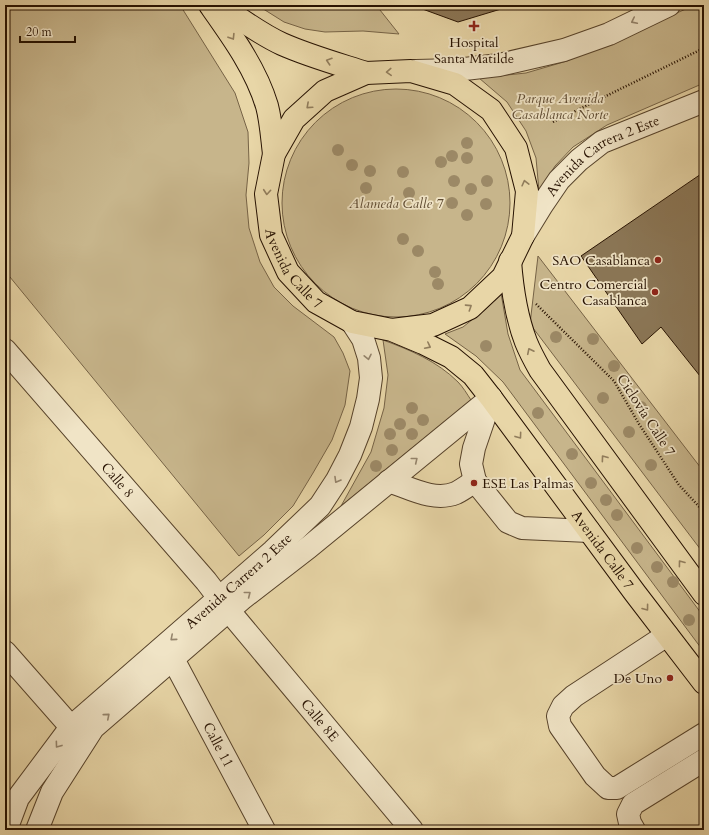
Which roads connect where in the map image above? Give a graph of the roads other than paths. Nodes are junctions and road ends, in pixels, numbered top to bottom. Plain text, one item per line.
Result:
1 (210, 5) edge
2 (220, 5) edge
3 (669, 5) edge
4 (411, 71) junction
5 (366, 73) junction
6 (702, 106) edge
7 (274, 154) junction
8 (522, 236) junction
9 (510, 261) junction
10 (352, 322) junction
11 (392, 330) junction
12 (5, 350) edge
13 (491, 398) junction
14 (389, 481) junction
15 (475, 481) junction
16 (589, 531) junction
17 (704, 594) edge
18 (224, 604) junction
19 (667, 635) junction
20 (5, 652) edge
21 (173, 659) junction
22 (704, 683) edge
23 (71, 727) junction
24 (704, 734) edge
25 (704, 760) edge
26 (12, 798) edge
27 (6, 830) edge
28 (37, 830) edge
29 (264, 830) edge
30 (412, 830) edge
31 (634, 830) edge

1 -> 7 main road, Avenida Calle 7
5 -> 2 main road, Avenida Calle 7
3 -> 4 street
4 -> 5 main road, Avenida Calle 7
8 -> 4 main road, Avenida Calle 7
5 -> 7 main road, Avenida Calle 7
6 - 8 street, Avenida Carrera 2 Este
7 -> 10 main road, Avenida Calle 7
8 - 9 main road, Avenida Calle 7
11 -> 9 main road, Avenida Calle 7
17 -> 9 main road
10 - 11 main road, Avenida Calle 7
10 -> 18 street, Avenida Carrera 2 Este
11 -> 13 main road, Avenida Calle 7
12 - 18 street, Calle 8
14 -> 13 street, Avenida Carrera 2 Este
13 - 15 street
13 -> 16 main road, Avenida Calle 7
14 - 15 street
18 -> 14 street, Avenida Carrera 2 Este
15 - 16 street
16 -> 19 main road, Avenida Calle 7
18 - 21 street, Avenida Carrera 2 Este
18 -> 23 street, Avenida Carrera 2 Este
18 - 30 street, Calle 8E
19 - 22 main road, Avenida Calle 7
19 - 24 street
20 - 23 street
28 -> 21 street, Avenida Carrera 2 Este
21 - 29 street, Calle 11
23 -> 26 street, Avenida Carrera 2 Este
25 - 31 street
26 - 27 street, Avenida Carrera 2 Este

